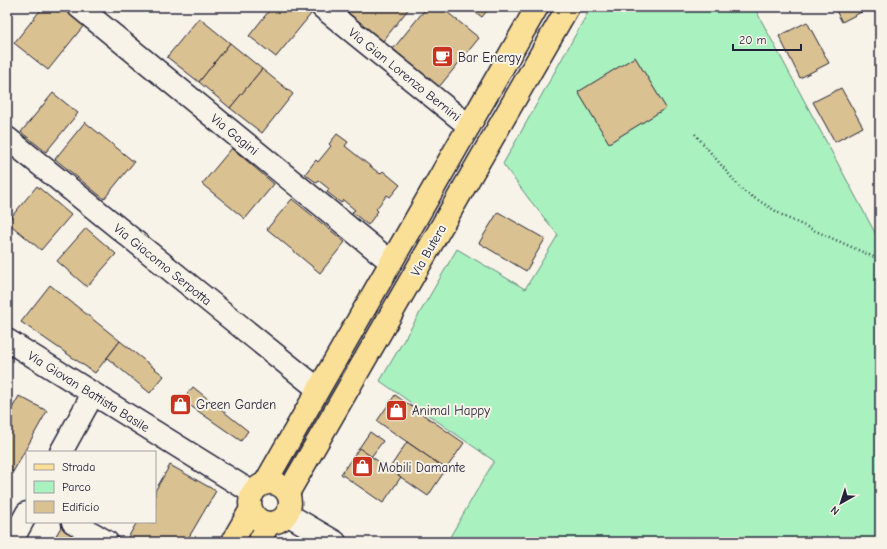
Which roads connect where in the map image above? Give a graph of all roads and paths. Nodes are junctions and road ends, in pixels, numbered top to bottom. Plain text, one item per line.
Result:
1 (79, 7) edge
2 (322, 7) edge
3 (537, 7) edge
4 (568, 7) edge
5 (469, 126) junction
6 (695, 134) dead end
7 (7, 138) edge
8 (391, 262) junction
9 (880, 262) edge
10 (7, 340) edge
11 (318, 389) junction
12 (93, 394) junction
13 (62, 451) edge
14 (256, 495) junction
15 (281, 510) junction
16 (26, 515) edge
17 (75, 523) edge
18 (11, 542) edge
19 (106, 542) edge
20 (232, 542) edge
21 (259, 542) edge
22 (335, 542) edge

1 - 8 street, Via Gagini
2 - 5 street, Via Gian Lorenzo Bernini
3 - 5 main road, Via Butera
4 - 15 main road, Via Butera
5 - 8 main road, Via Butera
6 - 9 path
7 - 11 street, Via Giacomo Serpotta
8 - 11 main road, Via Butera
10 - 12 street, Via Giovan Battista Basile
11 - 14 main road, Via Butera
12 - 13 street
12 - 14 street, Via Giovan Battista Basile
14 - 15 main road
14 - 15 main road
14 - 20 main road, Via Butera
15 - 21 main road, Via Butera
15 - 22 street
16 - 18 street
17 - 19 street

